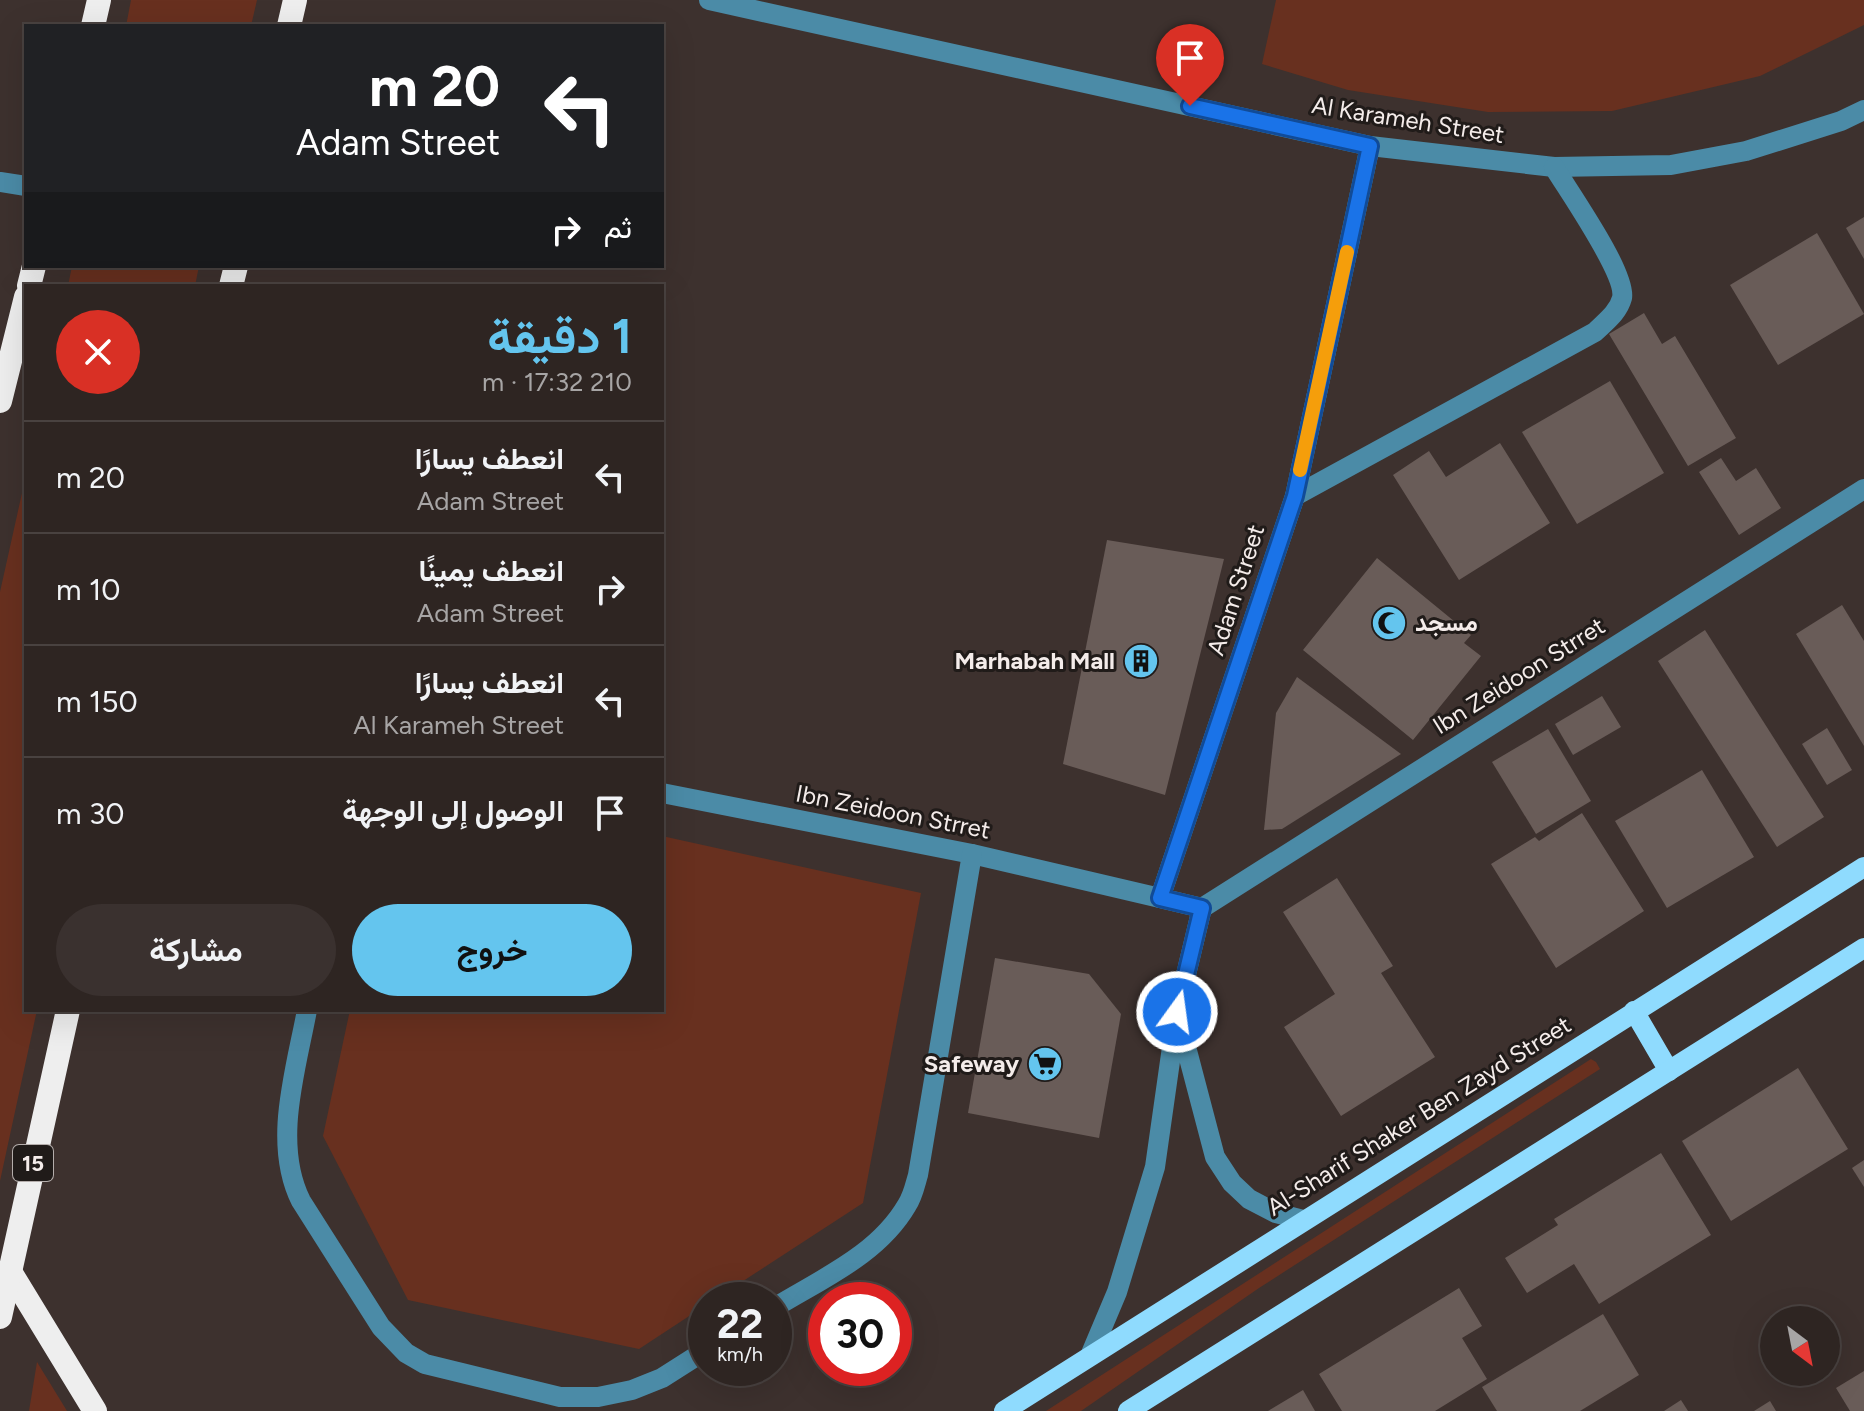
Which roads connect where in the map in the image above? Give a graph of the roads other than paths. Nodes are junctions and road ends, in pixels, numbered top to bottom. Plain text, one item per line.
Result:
1 (99, 0) edge
2 (709, 0) edge
3 (93, 24) edge
4 (1864, 110) edge
5 (1370, 146) junction
6 (1554, 167) junction
7 (0, 182) edge
8 (24, 186) edge
9 (24, 305) edge
10 (0, 401) edge
11 (1864, 489) edge
12 (1295, 496) junction
13 (664, 793) edge
14 (972, 854) junction
15 (1864, 867) edge
16 (1160, 898) junction
17 (1202, 908) junction
18 (1864, 948) edge
19 (1634, 1011) junction
20 (68, 1012) edge
21 (307, 1012) edge
22 (1177, 1012) junction
23 (1669, 1071) junction
24 (1303, 1220) junction
25 (9, 1270) junction
26 (792, 1297) edge
27 (0, 1317) edge
28 (1090, 1356) junction
29 (688, 1361) edge
30 (95, 1411) edge
31 (1004, 1411) edge
32 (1128, 1411) edge

1 - 3 highway
2 - 5 street, Al Karameh Street
4 - 6 street, Al Karameh Street
5 - 6 street, Al Karameh Street
5 - 12 street, Adam Street
6 - 12 street
7 - 8 street
9 - 10 highway
11 - 17 street, Ibn Zeidoon Strret
12 - 16 street, Adam Street
13 - 14 street, Ibn Zeidoon Strret
14 - 16 street, Ibn Zeidoon Strret
14 - 26 street
15 - 19 main road, Al-Sharif Shaker Ben Zayd Street
16 - 17 street
17 - 22 street
18 - 23 main road
19 - 23 main road
19 - 24 main road, Al-Sharif Shaker Ben Zayd Street
20 - 25 highway, 15
21 - 29 street
22 - 24 street
22 - 28 street
23 - 32 main road
24 - 28 main road, Al-Sharif Shaker Ben Zayd Street
25 - 27 highway, 15
25 - 30 highway
28 - 31 main road, Al-Sharif Shaker Ben Zayd Street

